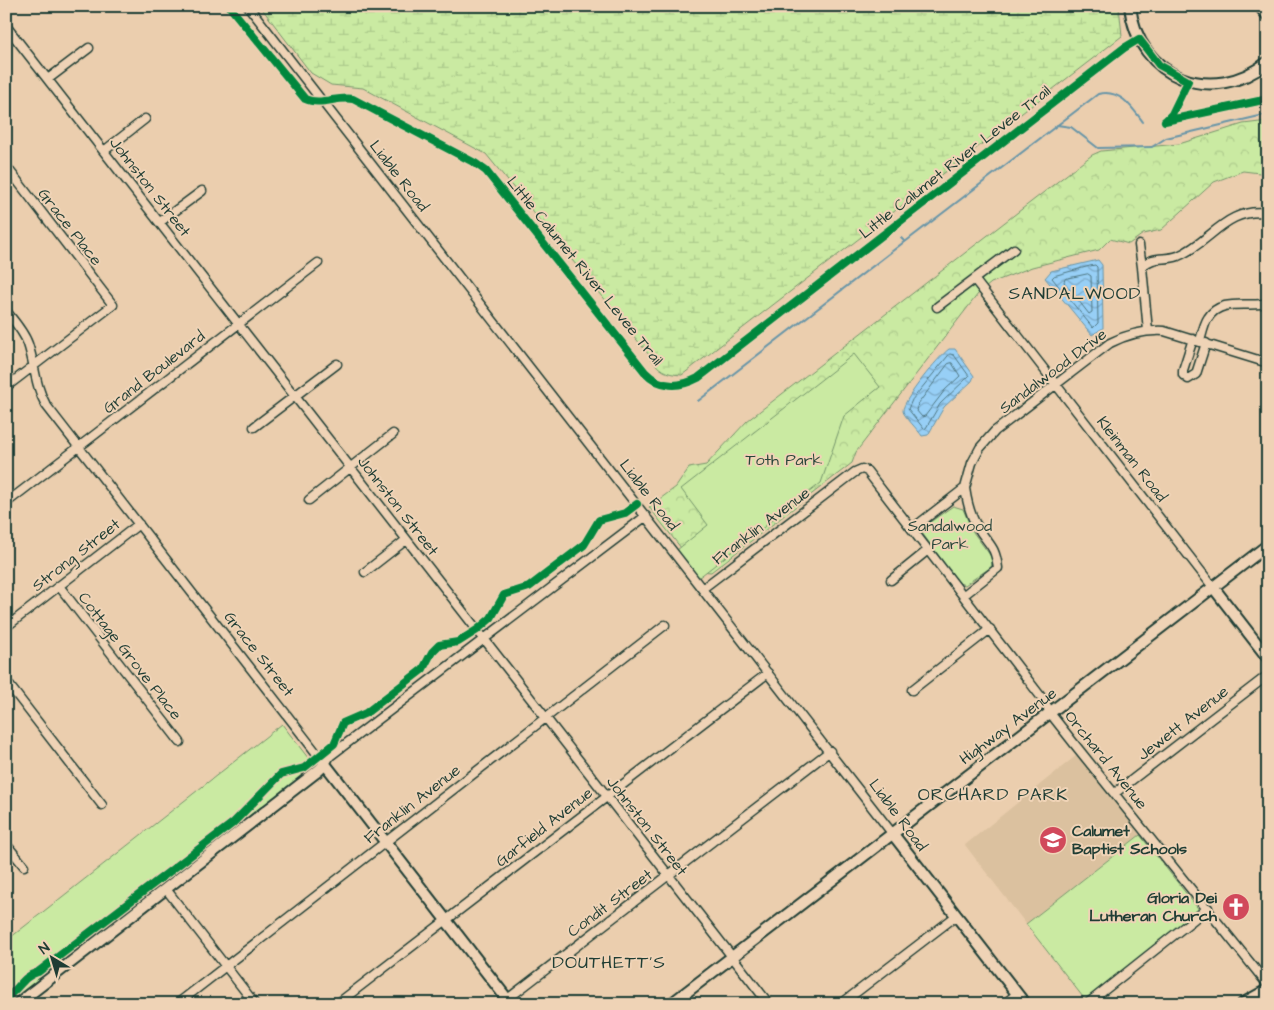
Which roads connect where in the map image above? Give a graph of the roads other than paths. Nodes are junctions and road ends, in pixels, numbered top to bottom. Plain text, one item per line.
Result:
1 (248, 6) edge
2 (1130, 6) edge
3 (1262, 6) edge
4 (1268, 13) edge
5 (6, 26) edge
6 (89, 48) dead end
7 (1268, 62) edge
8 (48, 79) junction
9 (145, 119) dead end
10 (104, 151) junction
11 (6, 166) edge
12 (202, 191) dead end
13 (1268, 213) edge
14 (160, 222) junction
15 (1140, 245) dead end
16 (1014, 248) dead end
17 (318, 263) dead end
18 (1142, 267) junction
19 (974, 279) junction
20 (1268, 303) edge
21 (937, 307) dead end
22 (6, 311) edge
23 (239, 323) junction
24 (1148, 330) junction
25 (1200, 341) junction
26 (1268, 363) edge
27 (337, 364) dead end
28 (32, 367) junction
29 (1055, 385) junction
30 (6, 387) edge
31 (295, 396) junction
32 (254, 427) dead end
33 (393, 434) dead end
34 (78, 447) junction
35 (351, 467) junction
36 (965, 488) junction
37 (310, 500) dead end
38 (6, 503) edge
39 (646, 516) junction
40 (138, 524) junction
41 (912, 529) junction
42 (406, 540) junction
43 (1268, 545) edge
44 (928, 550) junction
45 (365, 572) dead end
46 (891, 580) dead end
47 (59, 586) junction
48 (1213, 587) junction
49 (702, 588) junction
50 (964, 595) junction
51 (665, 625) dead end
52 (6, 627) edge
53 (990, 629) junction
54 (484, 638) junction
55 (1268, 658) edge
56 (768, 673) junction
57 (1268, 675) edge
58 (6, 681) edge
59 (912, 690) dead end
60 (1050, 712) junction
61 (546, 718) junction
62 (180, 742) dead end
63 (830, 751) junction
64 (325, 764) junction
65 (1115, 793) junction
66 (607, 796) junction
67 (102, 805) dead end
68 (892, 834) junction
69 (386, 842) junction
70 (6, 844) edge
71 (24, 866) dead end
72 (668, 876) junction
73 (166, 889) junction
74 (1208, 908) junction
75 (956, 916) junction
76 (446, 920) junction
77 (732, 957) junction
78 (226, 966) junction
79 (1268, 985) edge
80 (1268, 990) edge
81 (1017, 994) junction
82 (507, 1002) edge
83 (17, 1004) edge
84 (177, 1004) edge
85 (255, 1004) edge
86 (337, 1004) edge
87 (671, 1004) edge
88 (769, 1004) edge
89 (841, 1004) edge
90 (1004, 1004) edge
91 (1025, 1004) edge
92 (1087, 1004) edge
93 (1243, 1004) edge

1 - 39 street, Liable Road
2 - 7 street
3 - 4 highway
5 - 8 street, Johnston Street
6 - 8 street
8 - 10 street, Johnston Street
9 - 10 street
10 - 14 street, Johnston Street
11 - 28 street, Grace Place
12 - 14 street
13 - 18 street
14 - 23 street, Johnston Street
15 - 18 street
16 - 19 street
17 - 23 street, Grand Boulevard
18 - 24 street
19 - 21 street
19 - 29 street, Kleinman Road
20 - 25 street
22 - 28 street, Grace Street
23 - 31 street, Johnston Street
23 - 34 street, Grand Boulevard
24 - 25 street, Sandalwood Drive
24 - 29 street, Sandalwood Drive
25 - 26 street, Sandalwood Drive
27 - 31 street
28 - 30 street
28 - 34 street, Grace Street
29 - 36 street, Sandalwood Drive
29 - 48 street, Kleinman Road
31 - 32 street
31 - 35 street, Johnston Street
33 - 35 street
34 - 38 street, Grand Boulevard
34 - 40 street, Grace Street
35 - 37 street
35 - 42 street, Johnston Street
36 - 41 street
36 - 50 street, Sandalwood Drive
39 - 49 street, Liable Road
39 - 54 street
40 - 47 street, Strong Street
40 - 64 street, Grace Street
41 - 44 street
41 - 49 street, Franklin Avenue
42 - 45 street
42 - 54 street, Johnston Street
43 - 48 street, Highway Avenue
44 - 46 street
44 - 50 street
47 - 52 street, Strong Street
47 - 62 street, Cottage Grove Place
48 - 55 street, Kleinman Road
48 - 60 street, Highway Avenue
49 - 56 street, Liable Road
50 - 53 street, Orchard Avenue
51 - 61 street, Franklin Avenue
53 - 59 street
53 - 60 street, Orchard Avenue
54 - 61 street, Johnston Street
54 - 64 street
56 - 63 street, Liable Road
56 - 66 street, Garfield Avenue
57 - 65 street, Jewett Avenue
58 - 67 street
60 - 65 street, Orchard Avenue
60 - 68 street, Highway Avenue
61 - 66 street, Johnston Street
61 - 69 street, Franklin Avenue
63 - 68 street, Liable Road
63 - 72 street, Condit Street
64 - 69 street, Grace Street
64 - 73 street
65 - 74 street, Orchard Avenue
66 - 72 street, Johnston Street
66 - 76 street, Garfield Avenue
68 - 75 street, Liable Road
68 - 77 street, Highway Avenue
69 - 76 street, Grace Street
69 - 78 street, Franklin Avenue
70 - 71 street
72 - 77 street, Johnston Street
72 - 82 street, Condit Street
73 - 78 street
73 - 83 street
74 - 79 street, Orchard Avenue
74 - 92 street
75 - 81 street, Liable Road
75 - 89 street
76 - 82 street, Grace Street
76 - 86 street, Garfield Avenue
77 - 87 street, Highway Avenue
77 - 88 street, Johnston Street
78 - 84 street, Franklin Avenue
78 - 85 street
80 - 93 main road
81 - 90 street
81 - 91 street, Liable Road

